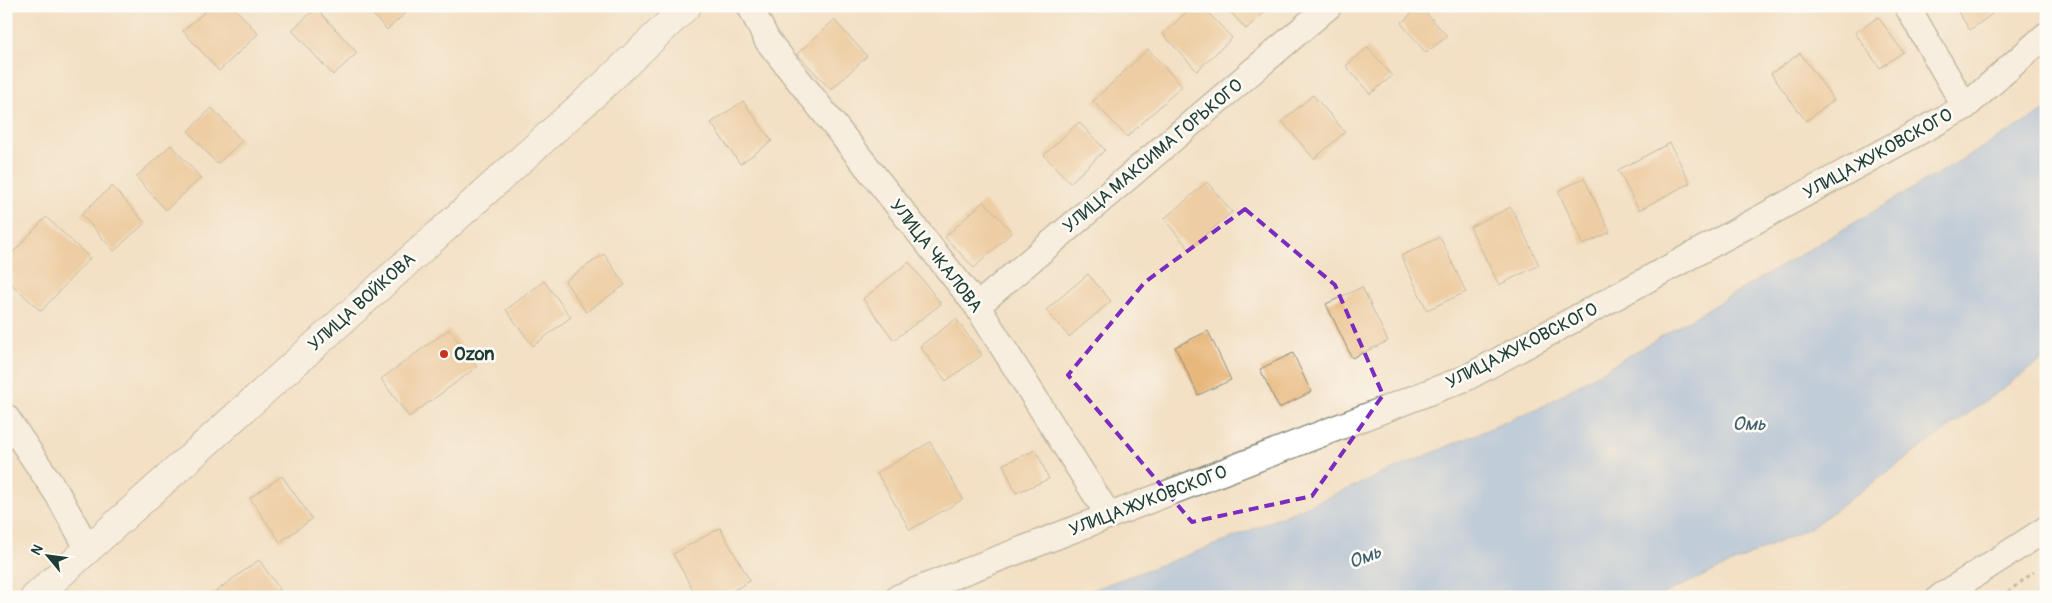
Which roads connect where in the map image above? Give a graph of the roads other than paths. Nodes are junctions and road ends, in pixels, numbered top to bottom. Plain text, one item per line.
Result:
1 (687, 6) edge
2 (750, 6) edge
3 (1329, 6) edge
4 (1907, 6) edge
5 (2046, 35) edge
6 (1965, 107) junction
7 (977, 306) junction
8 (6, 417) edge
9 (1109, 516) junction
10 (2046, 529) edge
11 (88, 549) junction
12 (35, 597) edge
13 (899, 597) edge
14 (1940, 597) edge

1 - 11 main road, УЛИЦА ВОЙКОВА
2 - 7 street, УЛИЦА ЧКАЛОВА
3 - 7 street, УЛИЦА МАКСИМА ГОРЬКОГО
4 - 6 street
5 - 6 street, УЛИЦА ЖУКОВСКОГО
6 - 9 street, УЛИЦА ЖУКОВСКОГО
7 - 9 street, УЛИЦА ЧКАЛОВА
8 - 11 street
9 - 13 street, УЛИЦА ЖУКОВСКОГО
10 - 14 street
11 - 12 main road, УЛИЦА ВОЙКОВА

